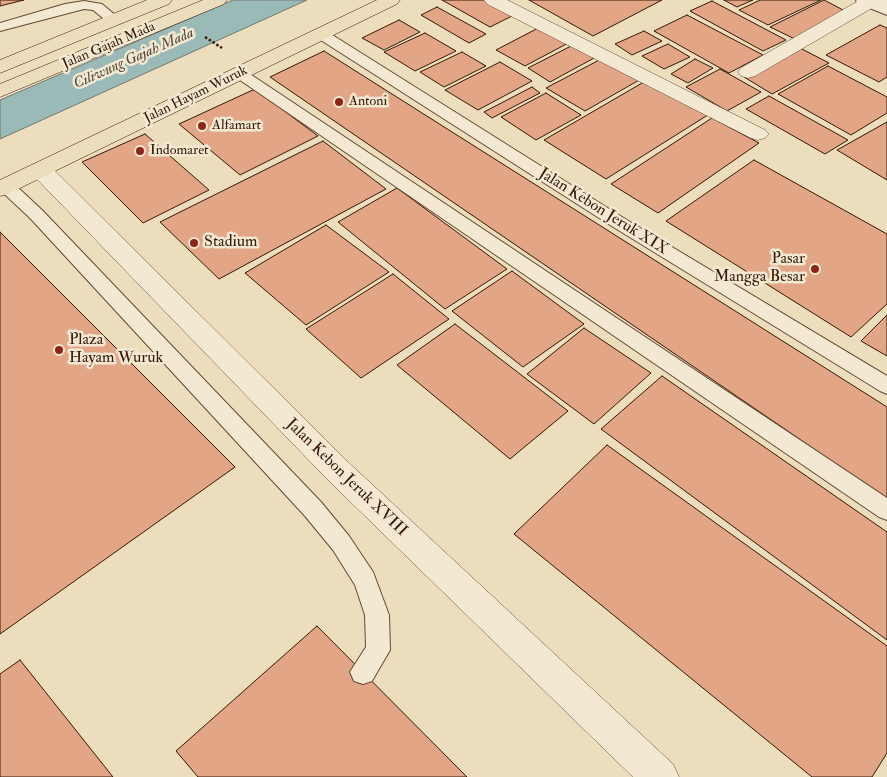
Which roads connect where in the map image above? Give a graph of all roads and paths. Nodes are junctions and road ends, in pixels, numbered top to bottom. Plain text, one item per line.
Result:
1 (218, 0) edge
2 (391, 0) edge
3 (493, 0) edge
4 (871, 1) edge
5 (83, 2) edge
6 (151, 2) edge
7 (887, 2) edge
8 (887, 11) edge
9 (114, 20) junction
10 (0, 27) edge
11 (321, 34) junction
12 (0, 66) edge
13 (748, 72) dead end
14 (239, 73) junction
15 (0, 91) edge
16 (758, 134) dead end
17 (41, 170) junction
18 (3, 188) edge
19 (887, 386) edge
20 (887, 510) edge
21 (363, 672) dead end
22 (660, 777) edge

1 - 15 main road, Jalan Gajah Mada
2 - 11 main road, Jalan Hayam Wuruk
3 - 16 street
4 - 7 street
4 - 8 lane
4 - 13 street
5 - 9 lane
5 - 10 lane
6 - 9 main road, Jalan Gajah Mada
9 - 12 main road, Jalan Gajah Mada
11 - 14 main road, Jalan Hayam Wuruk
11 - 19 lane, Jalan Kebon Jeruk XIX
14 - 17 main road, Jalan Hayam Wuruk
14 - 20 lane
17 - 18 main road, Jalan Hayam Wuruk
17 - 22 street, Jalan Kebon Jeruk XVIII
18 - 21 lane

